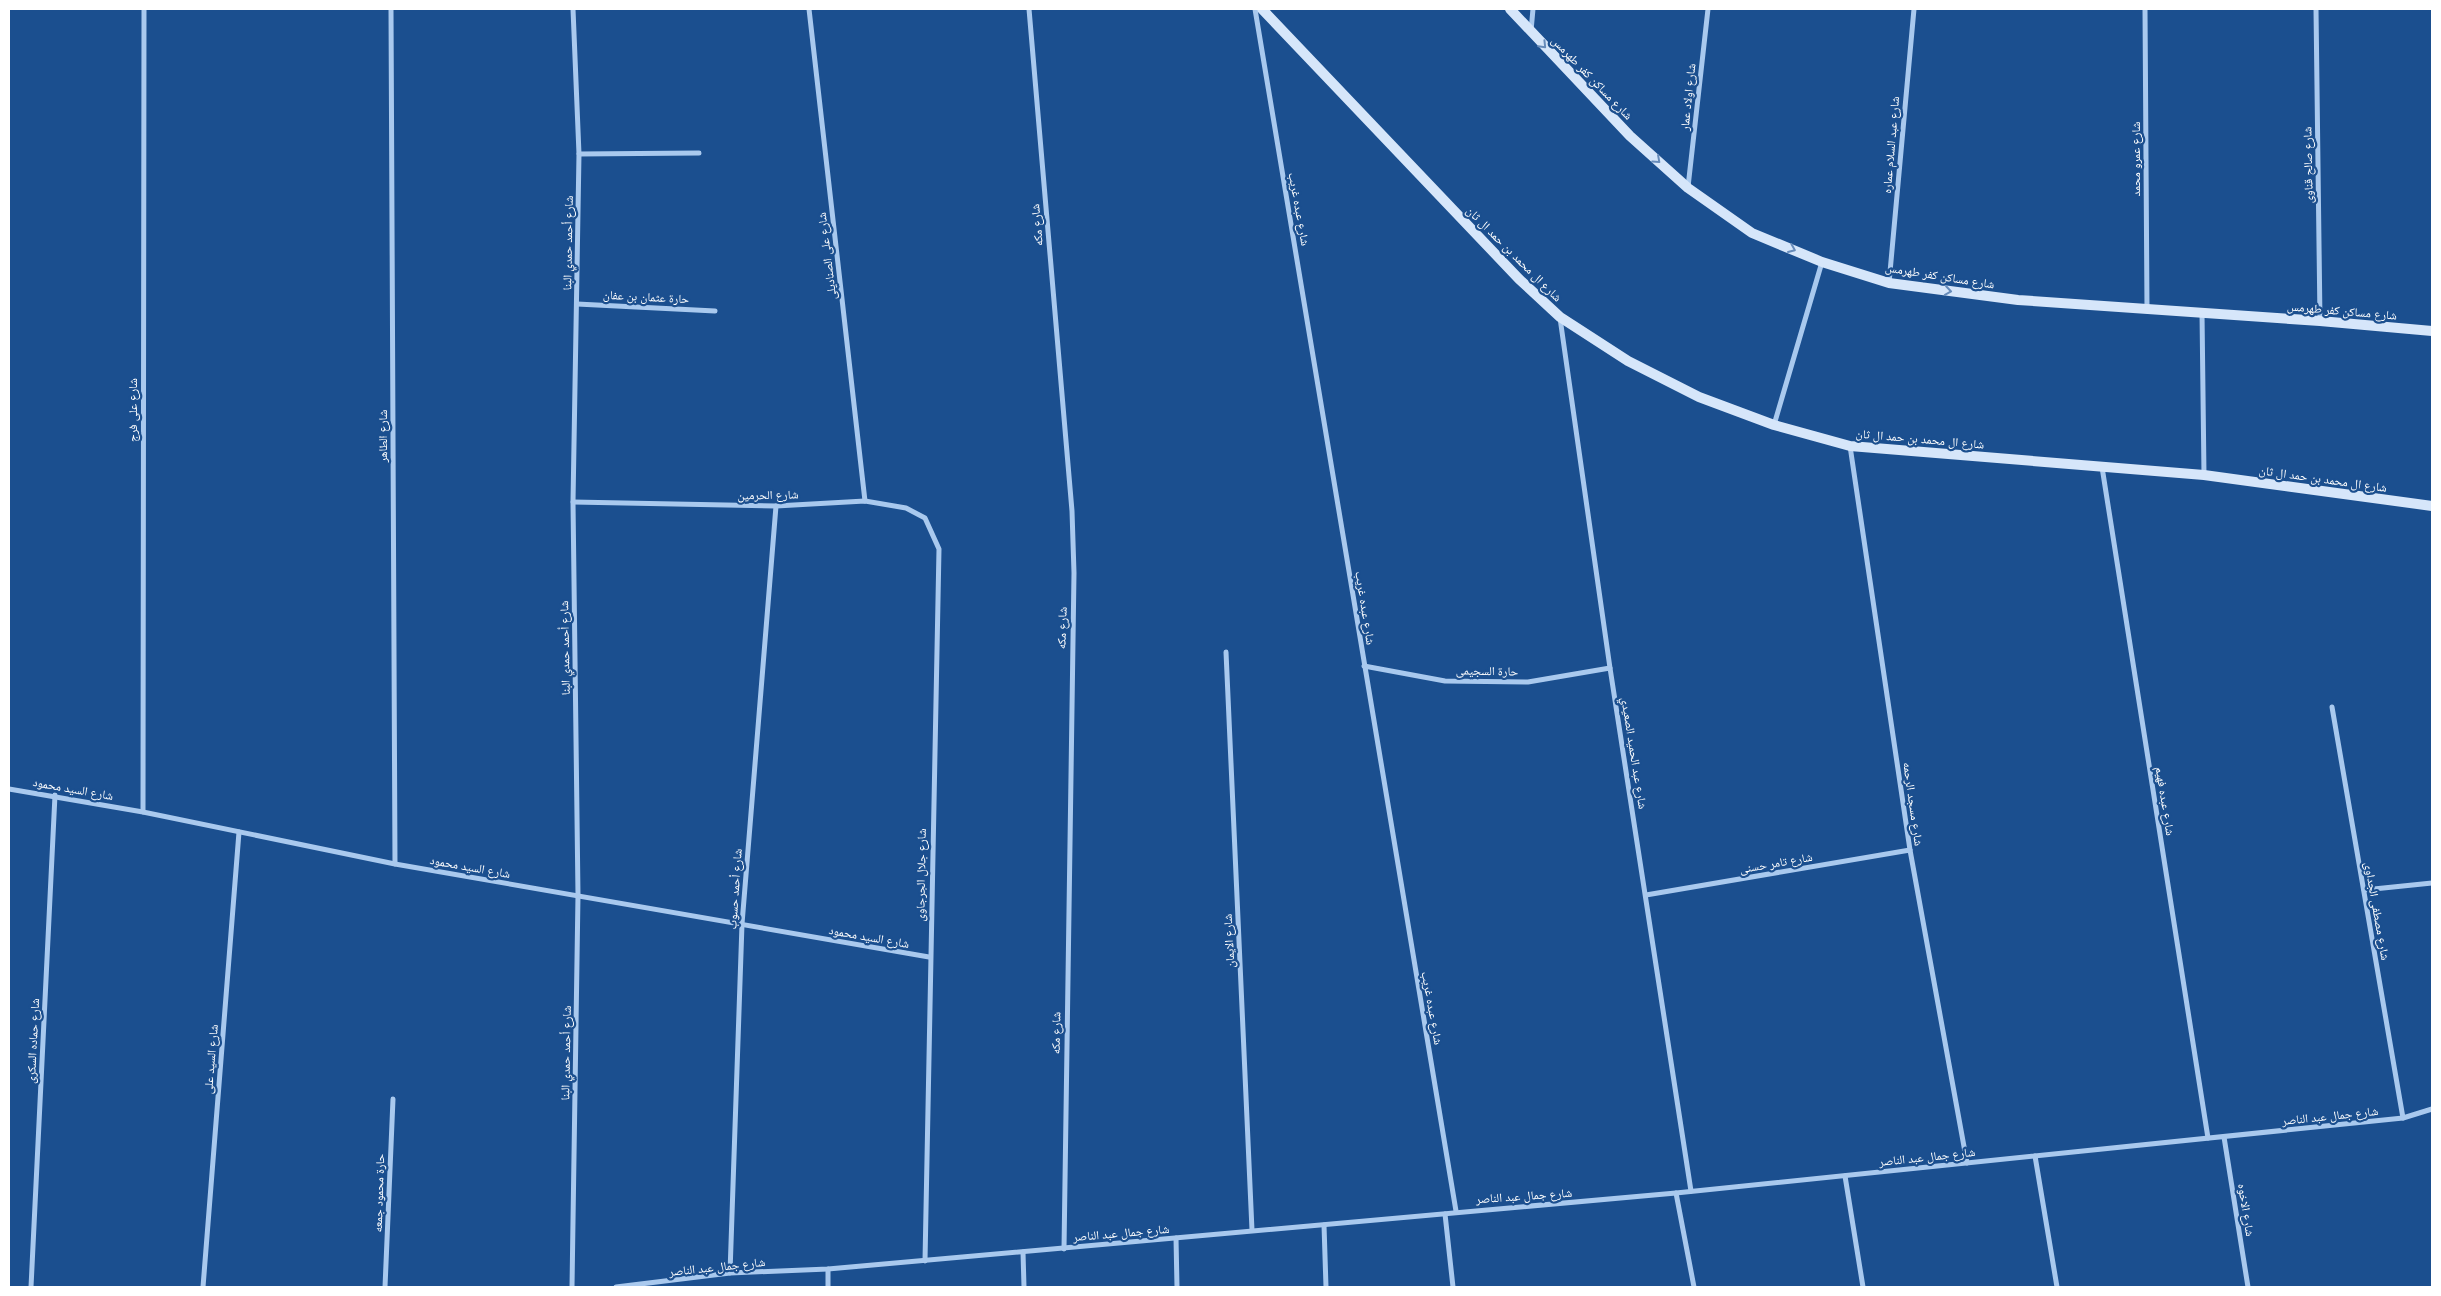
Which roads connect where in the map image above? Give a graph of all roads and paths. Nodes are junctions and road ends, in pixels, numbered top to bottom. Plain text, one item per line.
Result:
1 (144, 9) edge
2 (391, 9) edge
3 (573, 9) edge
4 (809, 9) edge
5 (1029, 9) edge
6 (1255, 9) edge
7 (1262, 9) edge
8 (1510, 9) edge
9 (1533, 9) edge
10 (1708, 9) edge
11 (1914, 9) edge
12 (2145, 9) edge
13 (2316, 9) edge
14 (1531, 32) junction
15 (699, 153) dead end
16 (579, 154) junction
17 (1688, 188) junction
18 (1822, 262) junction
19 (1889, 283) junction
20 (577, 304) junction
21 (2146, 309) junction
22 (714, 311) dead end
23 (2202, 313) junction
24 (1560, 317) junction
25 (2320, 321) junction
26 (2432, 332) edge
27 (1774, 425) junction
28 (1850, 446) junction
29 (2102, 467) junction
30 (2204, 475) junction
31 (866, 501) junction
32 (573, 502) junction
33 (776, 506) junction
34 (2432, 506) edge
35 (939, 549) joint
36 (1226, 652) dead end
37 (1364, 666) junction
38 (1610, 668) junction
39 (2332, 707) dead end
40 (9, 789) edge
41 (55, 795) junction
42 (143, 812) junction
43 (239, 832) junction
44 (1910, 850) junction
45 (395, 864) junction
46 (2432, 883) edge
47 (2364, 890) junction
48 (578, 895) junction
49 (1646, 895) junction
50 (742, 924) junction
51 (930, 957) junction
52 (393, 1099) dead end
53 (2432, 1109) edge
54 (2403, 1118) junction
55 (2224, 1137) junction
56 (2208, 1138) junction
57 (2034, 1156) junction
58 (1967, 1164) junction
59 (1845, 1176) junction
60 (1691, 1191) junction
61 (1676, 1193) junction
62 (1456, 1211) junction
63 (1445, 1214) junction
64 (1324, 1225) junction
65 (1252, 1230) junction
66 (1176, 1238) junction
67 (1064, 1249) junction
68 (1023, 1252) junction
69 (925, 1261) junction
70 (828, 1269) junction
71 (730, 1273) junction
72 (648, 1286) edge
73 (31, 1287) edge
74 (203, 1287) edge
75 (385, 1287) edge
76 (572, 1287) edge
77 (616, 1287) edge
78 (828, 1287) edge
79 (1024, 1287) edge
80 (1177, 1287) edge
81 (1326, 1287) edge
82 (1453, 1287) edge
83 (1694, 1287) edge
84 (1863, 1287) edge
85 (2057, 1287) edge
86 (2248, 1287) edge

1 - 42 street, شارع على فرج
2 - 45 street, شارع الطاهر
3 - 16 street, شارع أحمد حمدي البنا
4 - 31 street, شارع على الصناديلى
5 - 67 street, شارع مكه
6 - 37 street, شارع عبده غريب
7 - 24 street, شارع ال محمد بن حمد ال ثان
8 - 14 street, شارع مساكن كفر طهرمس
9 - 14 street
10 - 17 street, شارع اولاد عمار
11 - 19 street, شارع عبد السلام عماره
12 - 21 street, شارع عمرو محمد
13 - 25 street, شارع صالح قناوى
14 -> 17 street, شارع مساكن كفر طهرمس
15 - 16 street
16 - 20 street, شارع أحمد حمدي البنا
17 -> 18 street, شارع مساكن كفر طهرمس
18 - 19 street, شارع مساكن كفر طهرمس
18 - 27 street
19 -> 21 street, شارع مساكن كفر طهرمس
20 - 22 street, حارة عثمان بن عفان
20 - 32 street, شارع أحمد حمدي البنا
21 - 23 street, شارع مساكن كفر طهرمس
23 - 25 street, شارع مساكن كفر طهرمس
23 - 30 street
24 - 27 street, شارع ال محمد بن حمد ال ثان
24 - 38 street, شارع عبد الحميد الصعيدي
25 - 26 street, شارع مساكن كفر طهرمس
27 - 28 street, شارع ال محمد بن حمد ال ثان
28 - 29 street, شارع ال محمد بن حمد ال ثان
28 - 44 street, شارع مسجد الرحمه
29 - 30 street, شارع ال محمد بن حمد ال ثان
29 - 56 street, شارع عبده فهيم
30 - 34 street, شارع ال محمد بن حمد ال ثان
31 - 33 street, شارع الحرمين
31 - 35 street, شارع الحرمين
32 - 33 street, شارع الحرمين
32 - 48 street, شارع أحمد حمدي البنا
33 - 50 street, شارع أحمد حسوب
35 - 51 street, شارع جلال الجرجاوى
36 - 65 street, شارع الايمان
37 - 38 street, حارة السجيمى
37 - 62 street, شارع عبده غريب
38 - 49 street, شارع عبد الحميد الصعيدي
39 - 47 street, شارع مصطفى الجداوى
40 - 41 street, شارع السيد محمود
41 - 42 street, شارع السيد محمود
41 - 73 street, شارع حماده السكرى
42 - 43 street, شارع السيد محمود
43 - 45 street, شارع السيد محمود
43 - 74 street, شارع السيد على
44 - 49 street, شارع تامر حسنى
44 - 58 street, شارع مسجد الرحمه
45 - 48 street, شارع السيد محمود
46 - 47 street
47 - 54 street, شارع مصطفى الجداوى
48 - 50 street, شارع السيد محمود
48 - 76 street, شارع أحمد حمدي البنا
49 - 60 street, شارع عبد الحميد الصعيدي
50 - 51 street, شارع السيد محمود
50 - 71 street, شارع أحمد حسوب
51 - 69 street, شارع جلال الجرجاوى
52 - 75 street, حارة محمود جمعه
53 - 54 street, شارع جمال عبد الناصر
54 - 55 street, شارع جمال عبد الناصر
55 - 56 street, شارع جمال عبد الناصر
55 - 86 street, شارع الاخوه
56 - 57 street, شارع جمال عبد الناصر
57 - 58 street, شارع جمال عبد الناصر
57 - 85 street
58 - 59 street, شارع جمال عبد الناصر
59 - 60 street, شارع جمال عبد الناصر
59 - 84 street
60 - 61 street, شارع جمال عبد الناصر
61 - 62 street, شارع جمال عبد الناصر
61 - 83 street
62 - 63 street, شارع جمال عبد الناصر
63 - 64 street, شارع جمال عبد الناصر
63 - 82 street
64 - 65 street, شارع جمال عبد الناصر
64 - 81 street
65 - 66 street, شارع جمال عبد الناصر
66 - 67 street, شارع جمال عبد الناصر
66 - 80 street
67 - 68 street, شارع جمال عبد الناصر
68 - 69 street, شارع جمال عبد الناصر
68 - 79 street
69 - 70 street, شارع جمال عبد الناصر
70 - 71 street, شارع جمال عبد الناصر
70 - 78 street
71 - 72 street, شارع جمال عبد الناصر
72 - 77 street, شارع جمال عبد الناصر

